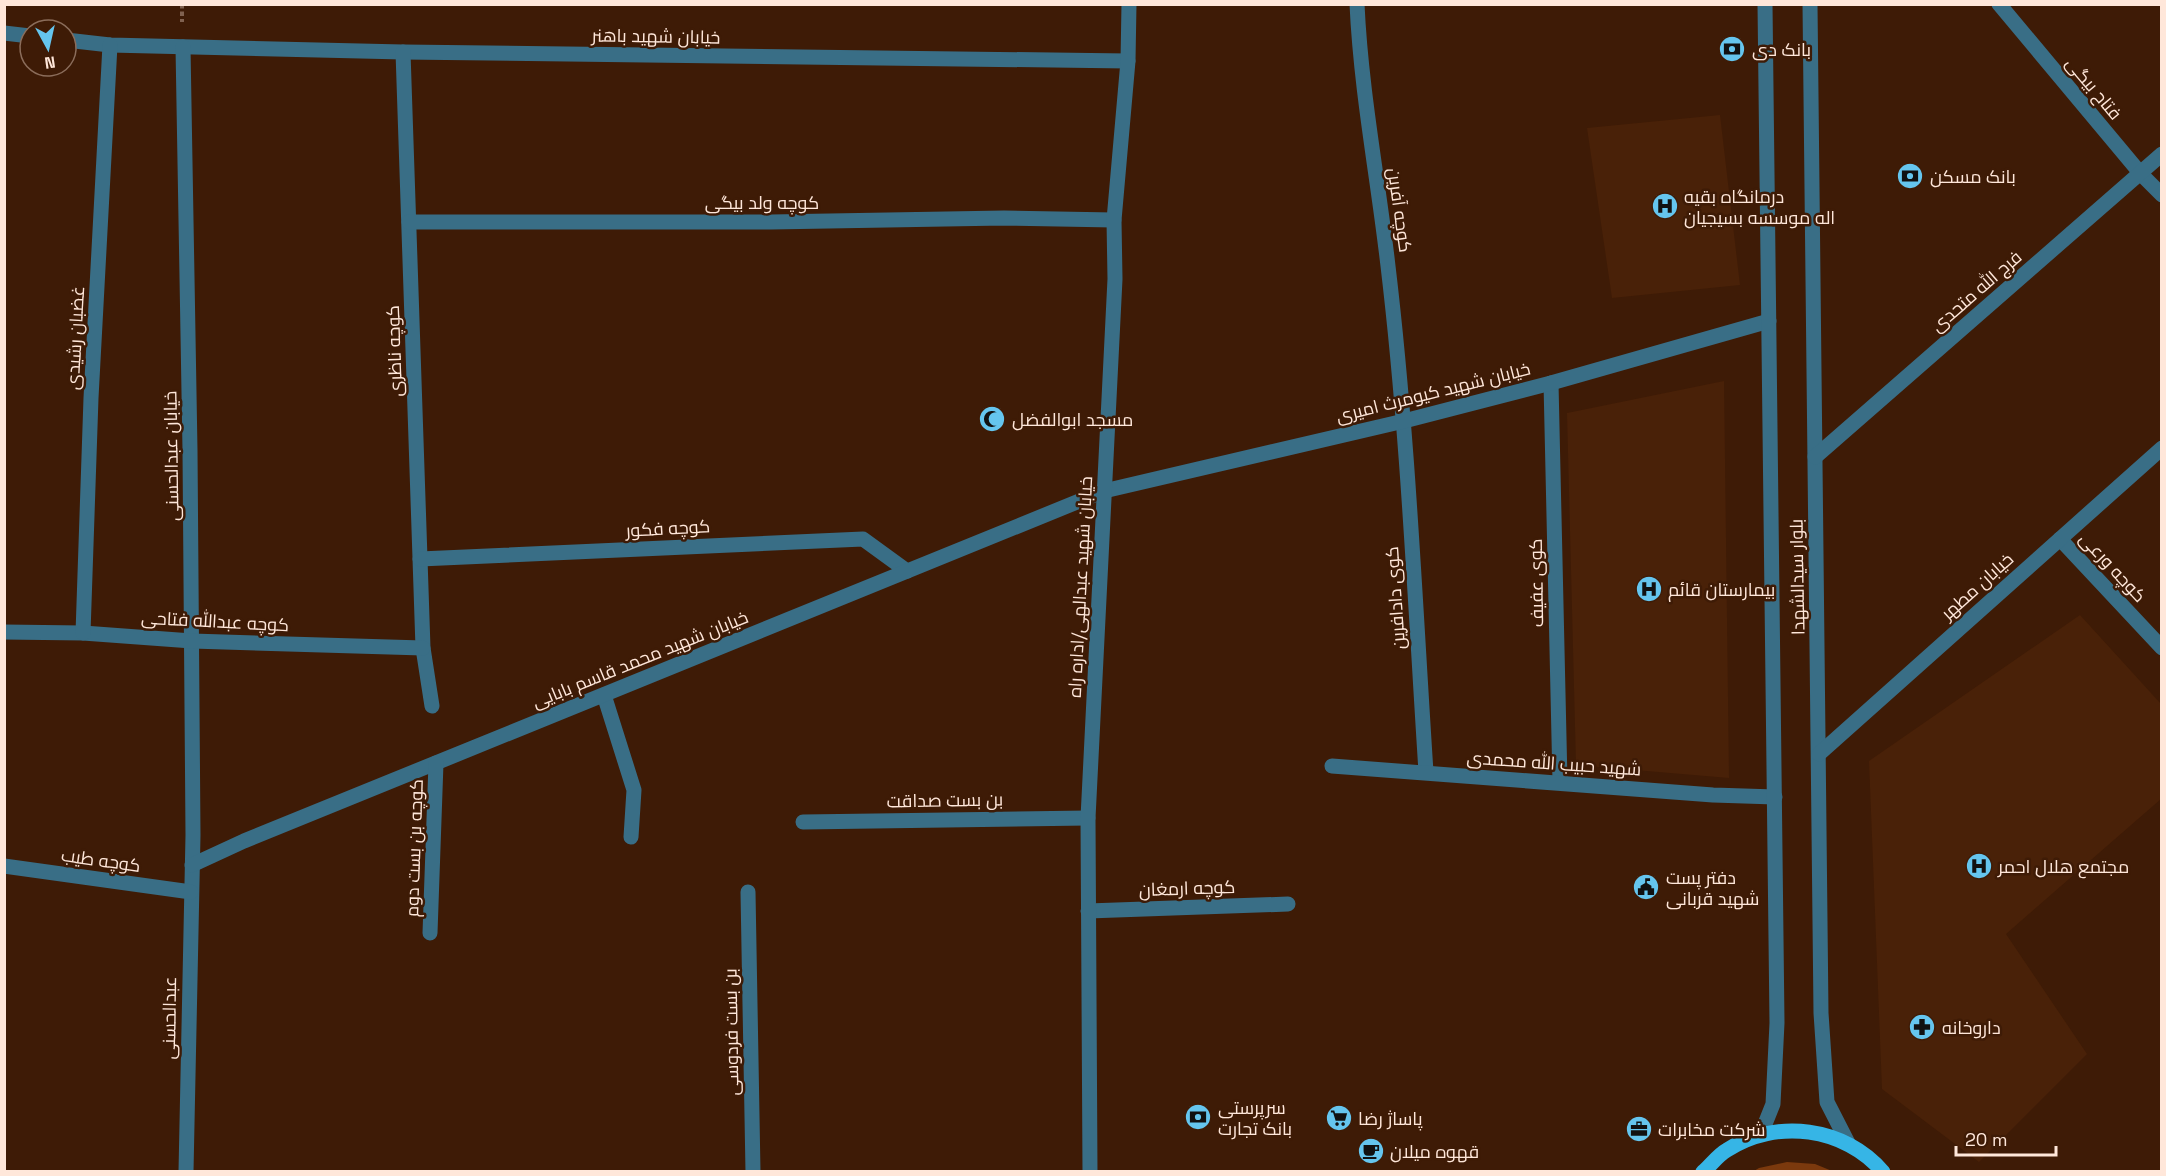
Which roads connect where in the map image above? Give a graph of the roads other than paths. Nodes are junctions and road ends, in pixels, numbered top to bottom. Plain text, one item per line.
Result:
1 (1129, 4) edge
2 (1358, 4) edge
3 (1765, 4) edge
4 (1810, 4) edge
5 (1999, 4) edge
6 (78, 41) edge
7 (110, 45) junction
8 (183, 47) junction
9 (403, 52) junction
10 (1128, 61) junction
11 (2162, 154) edge
12 (2141, 174) junction
13 (2162, 195) edge
14 (1114, 220) junction
15 (409, 222) junction
16 (1769, 321) junction
17 (1551, 383) junction
18 (1404, 421) junction
19 (2162, 448) edge
20 (1815, 457) junction
21 (1104, 491) junction
22 (2060, 538) junction
23 (420, 559) junction
24 (907, 571) junction
25 (4, 632) edge
26 (83, 633) junction
27 (192, 641) junction
28 (423, 648) junction
29 (2162, 648) edge
30 (604, 695) junction
31 (432, 706) dead end
32 (1819, 754) junction
33 (436, 763) junction
34 (1332, 766) dead end
35 (1426, 772) junction
36 (1560, 782) junction
37 (1774, 797) junction
38 (1088, 818) junction
39 (803, 822) dead end
40 (631, 837) dead end
41 (192, 865) junction
42 (4, 866) edge
43 (191, 892) junction
44 (748, 892) dead end
45 (1288, 904) dead end
46 (1088, 911) junction
47 (430, 933) dead end
48 (1761, 1134) junction
49 (1848, 1143) junction
50 (186, 1172) edge
51 (753, 1172) edge
52 (1090, 1172) edge
53 (1703, 1172) edge
54 (1883, 1172) edge

1 - 10 street, خیابان شهید عبدالهی/اداره راه
2 - 18 street, کوچه آفرین
3 - 16 street, بلوار سیدالشهدا
4 - 20 street, بلوار سیدالشهدا
5 - 12 street, فتاح بیگی
6 - 7 street, خیابان شهید باهنر
7 - 8 street, خیابان شهید باهنر
7 - 26 street, غضبان رشیدی
8 - 9 street, خیابان شهید باهنر
8 - 27 street, خیابان عبدالحسنی
9 - 10 street, خیابان شهید باهنر
9 - 15 street, کوچه ناظری
10 - 14 street, خیابان شهید عبدالهی/اداره راه
11 - 12 street, فرج الله متحدی
12 - 13 street, فتاح بیگی
12 - 20 street, فرج الله متحدی
14 - 15 street, کوچه ولد بیگی
14 - 21 street, خیابان شهید عبدالهی/اداره راه
15 - 23 street, کوچه ناظری
16 - 17 street, خیابان شهید کیومرث امیری
16 - 37 street, بلوار سیدالشهدا
17 - 18 street, خیابان شهید کیومرث امیری
17 - 36 street, کوی عفیف
18 - 21 street, خیابان شهید کیومرث امیری
18 - 35 street, کوی دادافرین
19 - 22 street, خیابان مطهر
20 - 32 street, بلوار سیدالشهدا
21 - 24 street, خیابان شهید محمد قاسم بابایی
21 - 38 street, خیابان شهید عبدالهی/اداره راه
22 - 29 street, کوچه ورعی
22 - 32 street, خیابان مطهر
23 - 24 street, کوچه فکور
23 - 28 street, کوچه ناظری
24 - 30 street, خیابان شهید محمد قاسم بابایی
25 - 26 street, کوچه عبدالله فتاحی
26 - 27 street, کوچه عبدالله فتاحی
27 - 28 street, کوچه عبدالله فتاحی
27 - 41 street, خیابان عبدالحسنی
28 - 31 street, کوچه ناظری
30 - 33 street, خیابان شهید محمد قاسم بابایی
30 - 40 street
32 - 49 street, بلوار سیدالشهدا
33 - 41 street, خیابان شهید محمد قاسم بابایی
33 - 47 street, کوچه بن بست دوم
34 - 35 street, شهید حبیب‌ الله محمدی
35 - 36 street, شهید حبیب‌ الله محمدی
36 - 37 street, شهید حبیب‌ الله محمدی
37 - 48 street, بلوار سیدالشهدا
38 - 39 street, بن بست صداقت
38 - 46 street, خیابان شهید عبدالهی/اداره راه
41 - 43 street, عبدالحسنی
42 - 43 street, کوچه طیب
43 - 50 street, عبدالحسنی
44 - 51 street, بن بست فردوسی
45 - 46 street, کوچه ارمغان
46 - 52 street, خیابان شهید عبدالهی/اداره راه
48 - 49 main road
48 - 53 main road
49 - 54 main road

